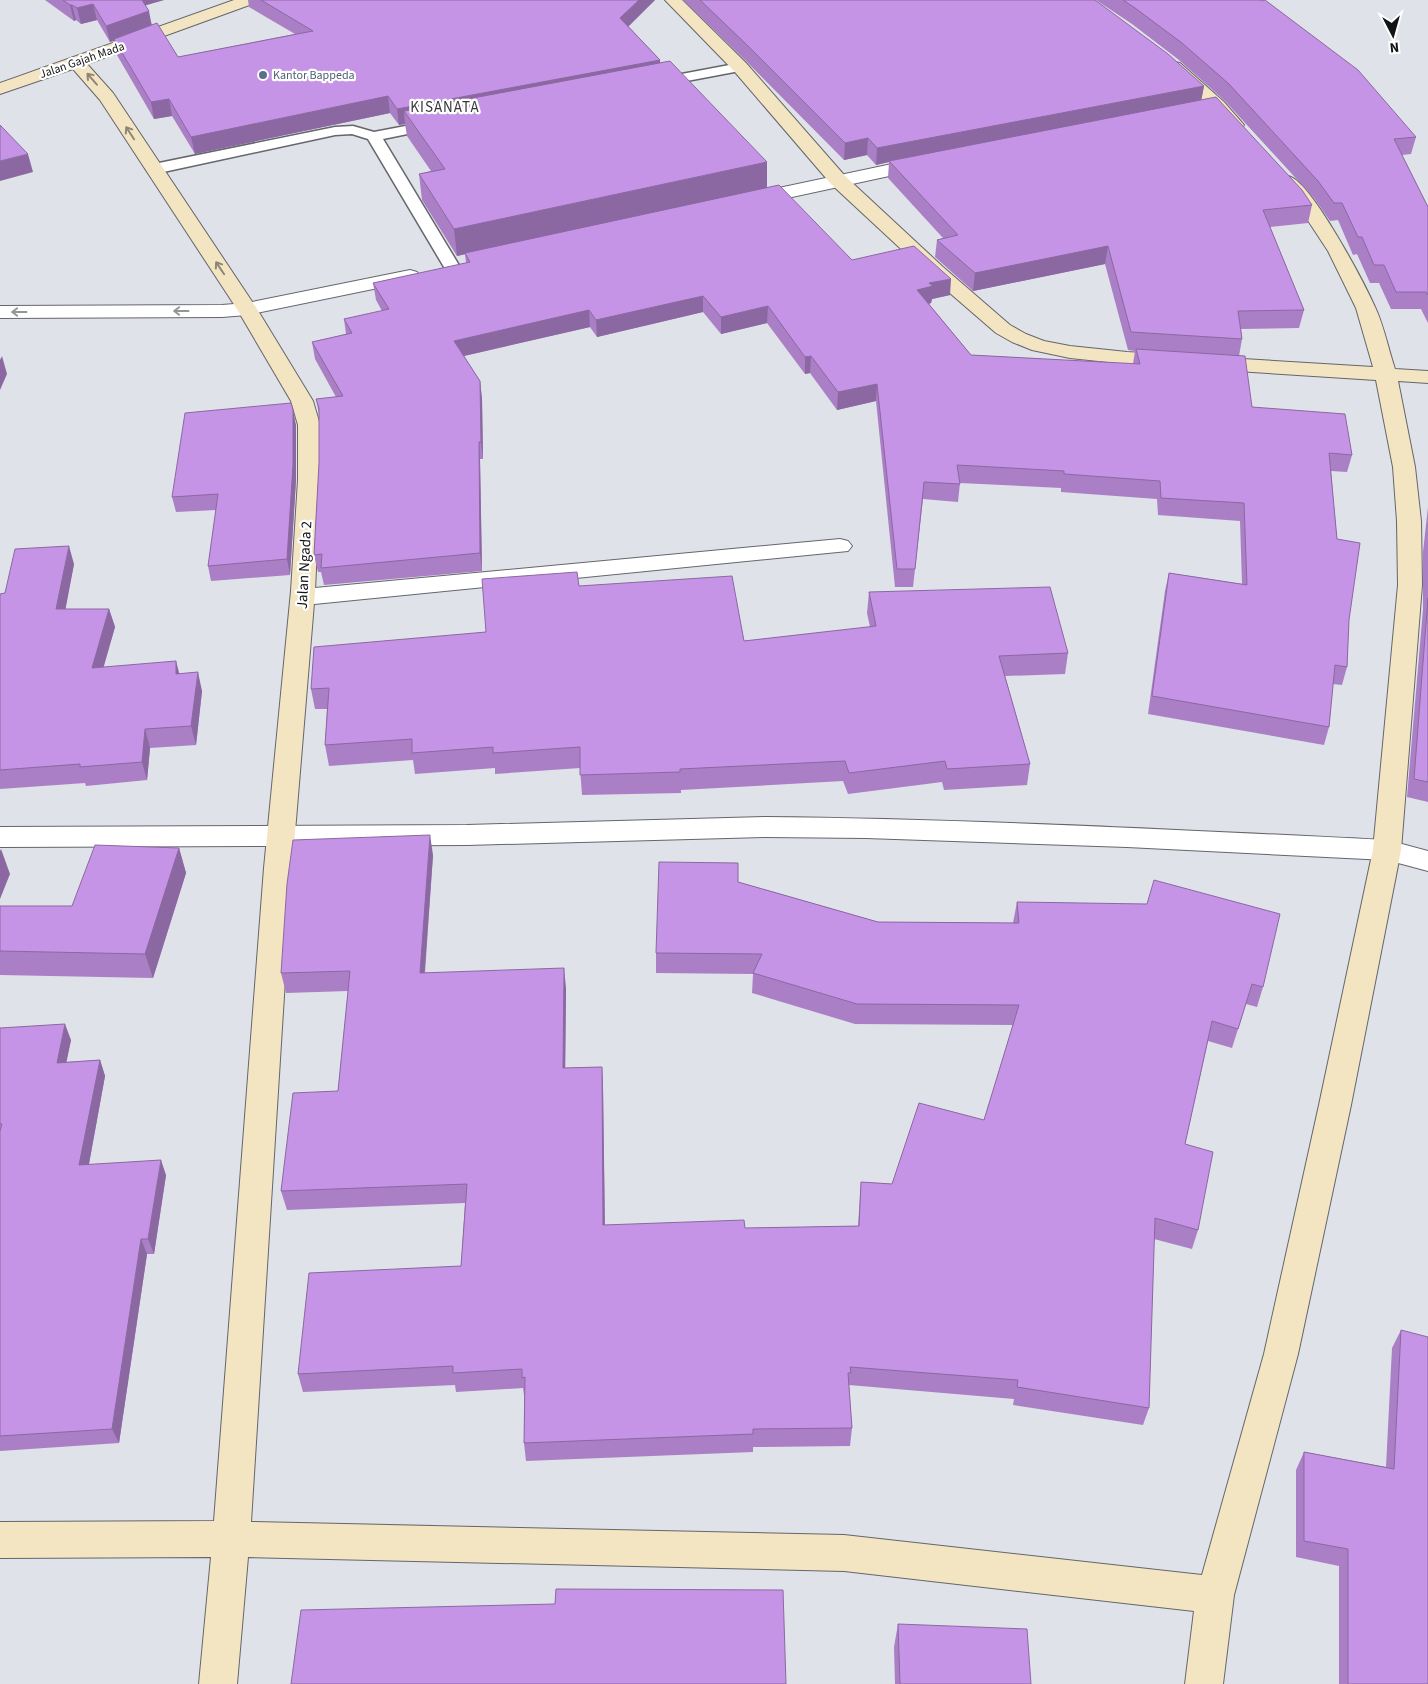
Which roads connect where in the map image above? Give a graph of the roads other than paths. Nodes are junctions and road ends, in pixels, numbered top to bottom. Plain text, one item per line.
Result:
1 (249, 0) edge
2 (673, 0) edge
3 (1164, 59) edge
4 (76, 62) junction
5 (740, 67) junction
6 (644, 85) edge
7 (0, 89) edge
8 (452, 122) edge
9 (374, 136) junction
10 (1249, 141) edge
11 (946, 159) edge
12 (1268, 162) edge
13 (154, 168) junction
14 (838, 180) junction
15 (732, 204) edge
16 (471, 262) edge
17 (452, 267) junction
18 (247, 309) junction
19 (0, 312) edge
20 (1386, 375) junction
21 (1428, 377) edge
22 (840, 546) dead end
23 (304, 597) junction
24 (281, 836) junction
25 (0, 837) edge
26 (1387, 850) junction
27 (1428, 861) edge
28 (232, 1539) junction
29 (0, 1540) edge
30 (1215, 1594) junction
31 (218, 1684) edge
32 (1204, 1684) edge

1 - 4 street, Jalan Gajah Mada
2 - 5 street
3 - 10 street
4 - 7 street, Jalan Gajah Mada
13 -> 4 street, Jalan Ngada 2
5 - 6 lane
5 - 14 street
8 - 9 lane
9 - 13 lane
9 - 17 lane
11 - 14 street
12 - 20 street
18 -> 13 street, Jalan Ngada 2
14 - 15 street
14 - 20 street
16 - 17 street
17 - 18 street
18 -> 19 street
18 - 23 street, Jalan Ngada 2
20 - 21 street
20 - 26 street
22 - 23 street
23 - 24 street, Jalan Ngada 2
24 - 25 street
24 - 26 street
24 - 28 street, Jalan Ngada 2
26 - 27 street
26 - 30 street
28 - 29 street
28 - 30 street
28 - 31 street, Jalan Ngada 2
30 - 32 street

